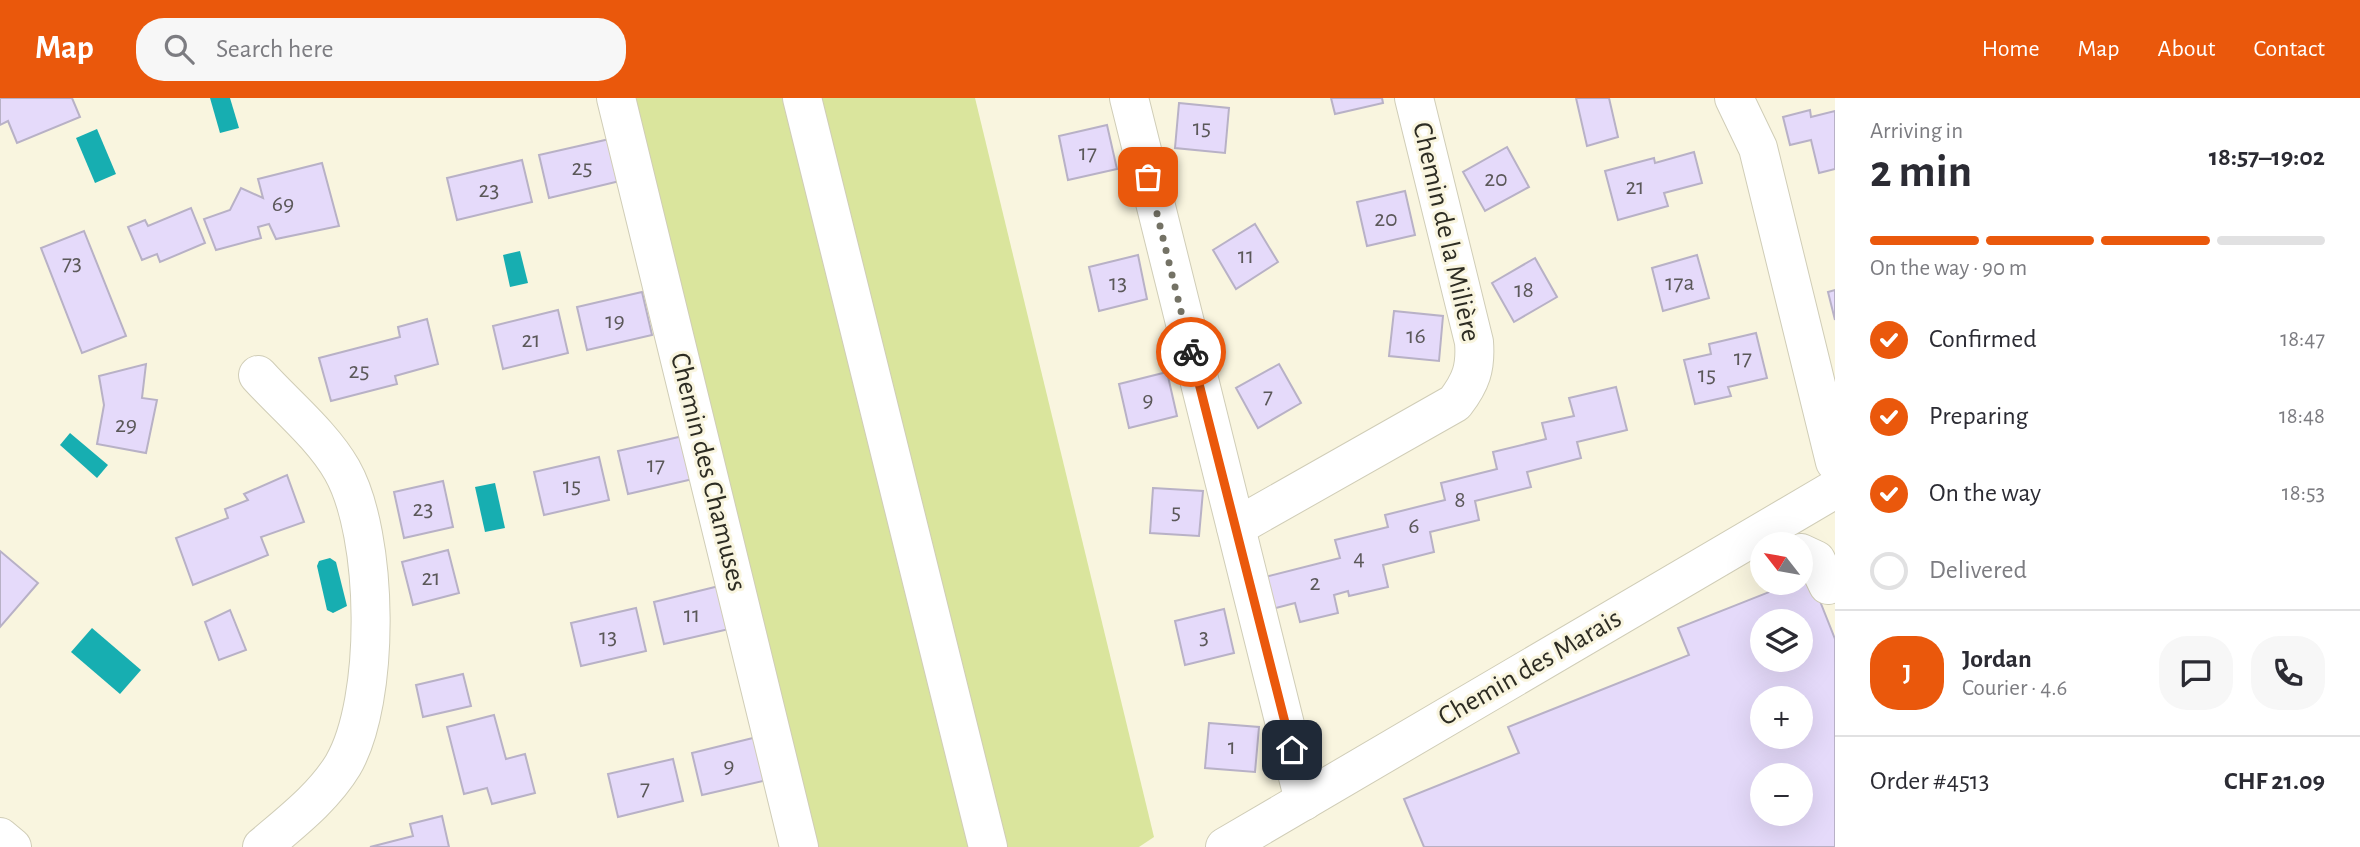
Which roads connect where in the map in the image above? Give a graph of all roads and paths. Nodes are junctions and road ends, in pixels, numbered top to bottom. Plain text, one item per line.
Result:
1 (616, 98) edge
2 (802, 98) edge
3 (1129, 98) edge
4 (1414, 98) edge
5 (1734, 98) edge
6 (258, 375) dead end
7 (1835, 462) edge
8 (1835, 489) edge
9 (1236, 527) junction
10 (1784, 532) edge
11 (1750, 552) edge
12 (1813, 559) edge
13 (1828, 585) dead end
14 (1304, 801) junction
15 (0, 837) edge
16 (12, 847) edge
17 (262, 847) edge
18 (799, 847) edge
19 (988, 847) edge
20 (1225, 847) edge

1 - 18 street, Chemin des Chamuses
2 - 19 street
3 - 9 street
4 - 9 street, Chemin de la Milière
5 - 7 street
6 - 17 street
8 - 10 street, Chemin des Marais
9 - 14 street
11 - 14 street, Chemin des Marais
12 - 13 street
14 - 20 street, Chemin des Marais
15 - 16 street

